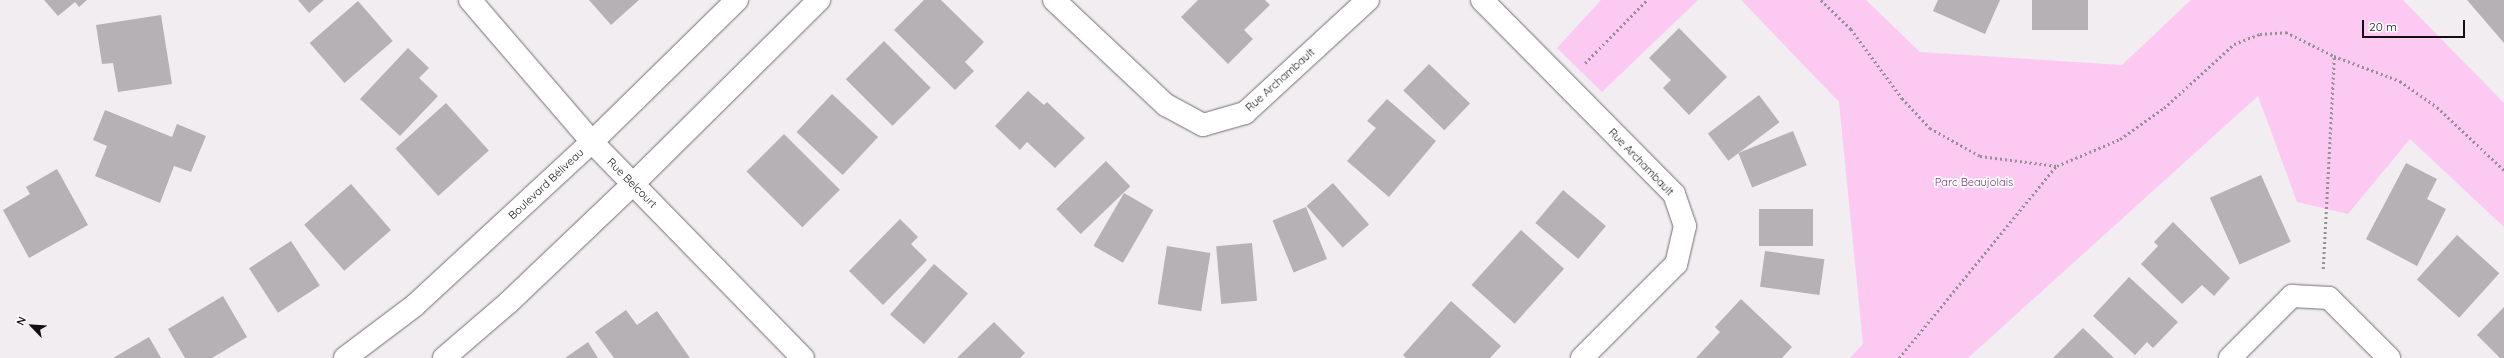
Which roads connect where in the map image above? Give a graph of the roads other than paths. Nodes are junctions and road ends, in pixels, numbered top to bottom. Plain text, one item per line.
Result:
1 (470, 0) edge
2 (737, 0) edge
3 (819, 0) edge
4 (1054, 0) edge
5 (1368, 0) edge
6 (1482, 0) edge
7 (592, 142) junction
8 (633, 184) junction
9 (346, 358) edge
10 (444, 358) edge
11 (803, 358) edge
12 (1582, 358) edge
13 (2230, 358) edge
14 (2389, 358) edge

1 - 7 street, Rue Belcourt
2 - 7 street, Boulevard Béliveau
3 - 8 street
4 - 5 street, Rue Archambault
6 - 12 street, Rue Archambault
7 - 8 street, Rue Belcourt
7 - 9 street, Boulevard Béliveau
8 - 10 street
8 - 11 street, Rue Belcourt
13 - 14 street

